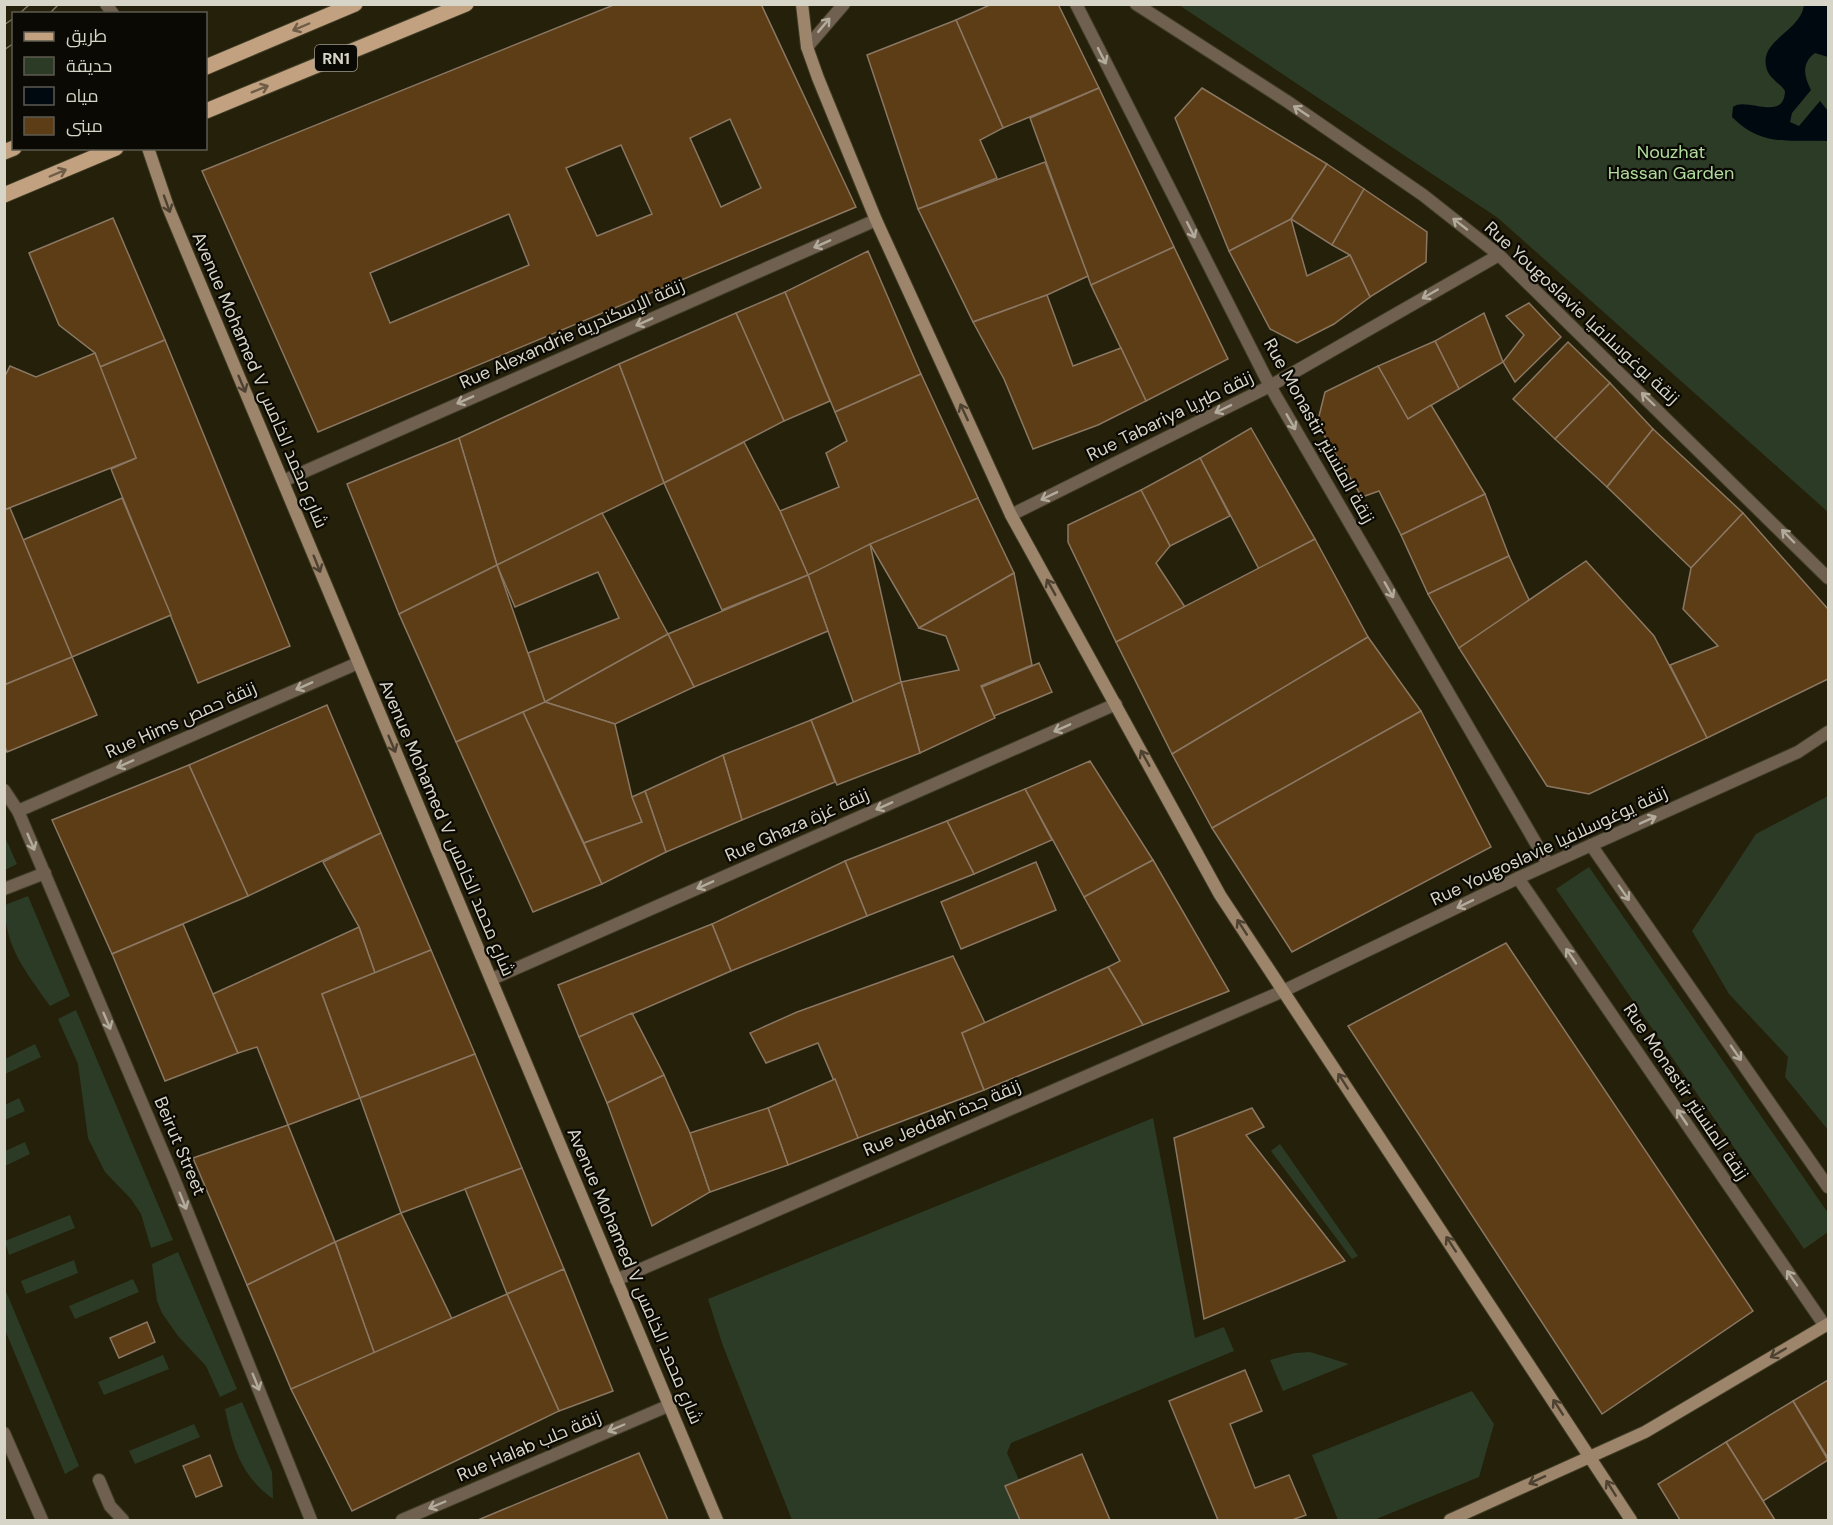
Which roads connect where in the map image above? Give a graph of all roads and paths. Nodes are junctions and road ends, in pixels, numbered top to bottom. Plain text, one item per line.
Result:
1 (355, 4) edge
2 (466, 4) edge
3 (802, 4) edge
4 (844, 4) edge
5 (1076, 4) edge
6 (1136, 4) edge
7 (807, 47) junction
8 (207, 67) edge
9 (207, 111) edge
10 (111, 150) edge
11 (149, 150) edge
12 (4, 195) edge
13 (876, 220) junction
14 (1499, 255) junction
15 (1270, 386) junction
16 (283, 481) junction
17 (1011, 515) junction
18 (1828, 578) edge
19 (358, 663) junction
20 (1116, 704) junction
21 (1828, 732) edge
22 (4, 790) edge
23 (18, 811) junction
24 (1591, 845) junction
25 (1548, 864) junction
26 (45, 873) junction
27 (1518, 878) junction
28 (4, 889) edge
29 (492, 979) junction
30 (1283, 991) junction
31 (1828, 1187) edge
32 (616, 1280) junction
33 (1827, 1325) edge
34 (670, 1405) junction
35 (4, 1433) edge
36 (1590, 1456) junction
37 (99, 1479) dead end
38 (42, 1521) edge
39 (123, 1521) edge
40 (311, 1521) edge
41 (402, 1521) edge
42 (717, 1521) edge
43 (1450, 1521) edge
44 (1631, 1521) edge

1 -> 8 main road, RN1
9 -> 2 main road, RN1
3 - 7 main road
7 -> 4 street
5 -> 15 street, Rue Monastir زنقة المنستير
14 -> 6 street, Rue Yougoslavie زنقة يوغوسلافيا
7 - 13 main road
12 -> 10 main road
11 -> 16 main road, Avenue Mohamed V شارع محمد الخامس
13 -> 16 street, Rue Alexandrie زنقة الإسكندرية
17 -> 13 main road
14 -> 15 street, Rue Tabariya زنقة طبريا
18 -> 14 street, Rue Yougoslavie زنقة يوغوسلافيا
15 -> 17 street, Rue Tabariya زنقة طبريا
15 -> 25 street, Rue Monastir زنقة المنستير
16 -> 19 main road, Avenue Mohamed V شارع محمد الخامس
20 -> 17 main road
19 -> 23 street, Rue Hims زنقة حمص
19 -> 29 main road, Avenue Mohamed V شارع محمد الخامس
20 -> 29 street, Rue Ghaza زنقة غزة
30 -> 20 main road
24 -> 21 street, Rue Yougoslavie زنقة يوغوسلافيا
22 - 23 street, Beirut Street
23 -> 26 street, Beirut Street
24 - 25 street, Rue Yougoslavie زنقة يوغوسلافيا
24 -> 31 street
25 - 27 street, Rue Yougoslavie زنقة يوغوسلافيا
26 - 28 street
26 -> 40 street, Beirut Street
27 -> 30 street, Rue Yougoslavie زنقة يوغوسلافيا
33 -> 27 street, Rue Monastir زنقة المنستير
29 - 32 main road, Avenue Mohamed V شارع محمد الخامس
30 - 32 street, Rue Jeddah زنقة جدة
36 -> 30 main road
32 - 34 main road, Avenue Mohamed V شارع محمد الخامس
33 -> 36 main road
34 -> 41 street, Rue Halab زنقة حلب
34 - 42 main road, Avenue Mohamed V شارع محمد الخامس
35 - 38 street
36 -> 43 main road
44 -> 36 main road
37 - 39 street

